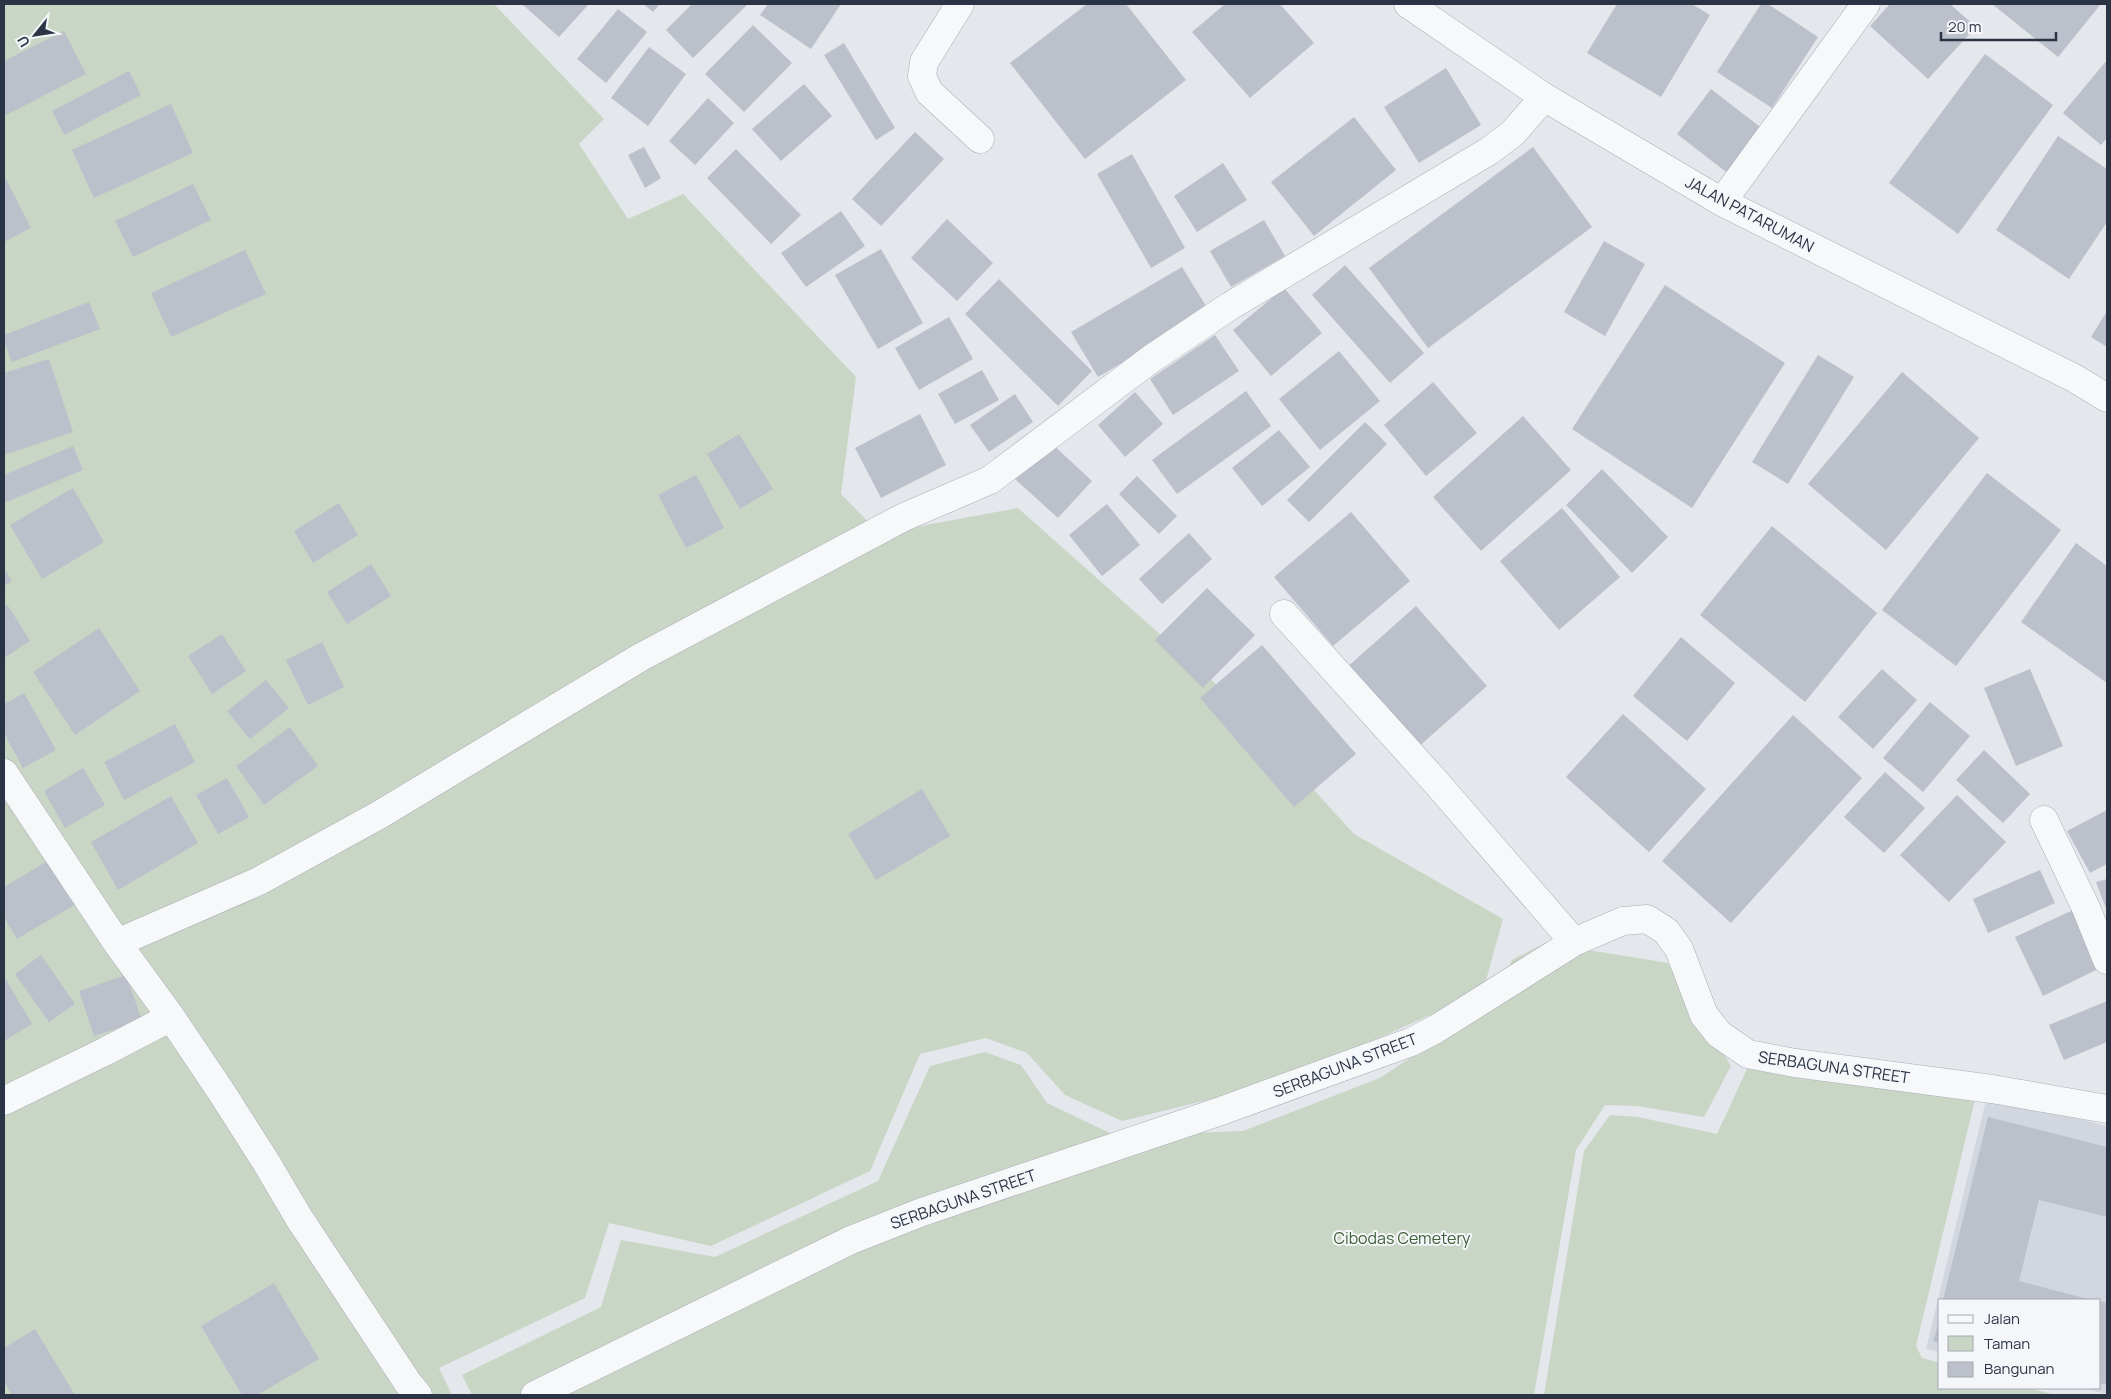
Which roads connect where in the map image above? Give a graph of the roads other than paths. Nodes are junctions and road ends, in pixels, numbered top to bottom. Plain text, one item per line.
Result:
1 (960, 4) edge
2 (1408, 4) edge
3 (1866, 4) edge
4 (1544, 97) junction
5 (980, 139) dead end
6 (1722, 202) junction
7 (2107, 398) edge
8 (1284, 614) dead end
9 (4, 773) edge
10 (2044, 820) dead end
11 (1574, 942) junction
12 (117, 943) junction
13 (2107, 960) edge
14 (171, 1017) junction
15 (4, 1101) edge
16 (2107, 1110) edge
17 (418, 1395) edge
18 (535, 1395) edge

1 - 5 street
2 - 4 street, JALAN PATARUMAN
3 - 6 street
4 - 6 street, JALAN PATARUMAN
4 - 12 street
6 - 7 street, JALAN PATARUMAN
8 - 11 street
9 - 12 street
10 - 13 street
11 - 16 street, SERBAGUNA STREET
11 - 18 street, SERBAGUNA STREET
12 - 14 street
14 - 15 street
14 - 17 street

